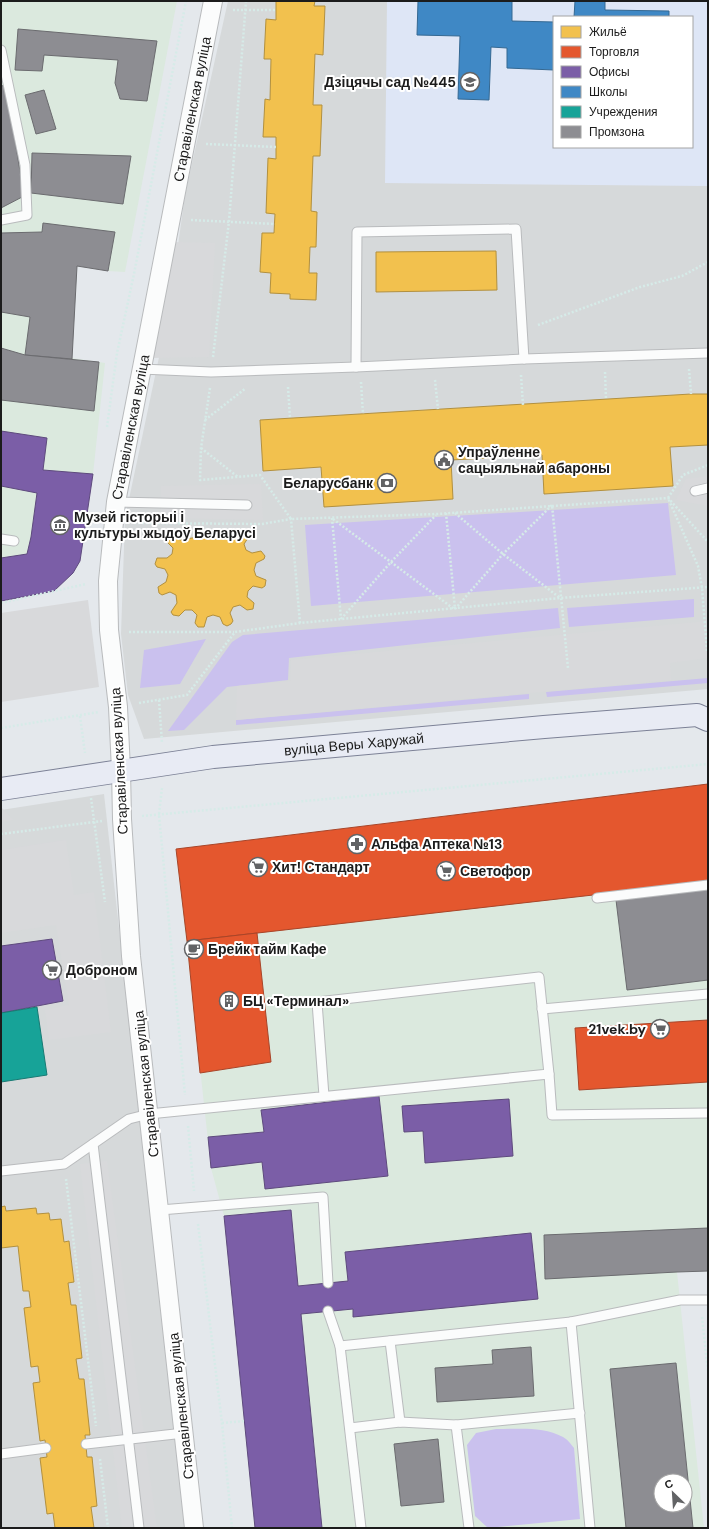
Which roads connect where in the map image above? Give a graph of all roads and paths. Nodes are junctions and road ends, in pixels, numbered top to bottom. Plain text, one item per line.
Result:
1 (246, 1) edge
2 (212, 5) edge
3 (245, 10) junction
4 (276, 10) dead end
5 (1, 50) edge
6 (185, 144) junction
7 (235, 145) junction
8 (276, 147) dead end
9 (170, 219) junction
10 (1, 220) edge
11 (229, 221) junction
12 (275, 224) dead end
13 (708, 262) edge
14 (522, 331) junction
15 (708, 353) edge
16 (524, 359) junction
17 (689, 366) dead end
18 (356, 367) junction
19 (141, 369) junction
20 (604, 370) dead end
21 (211, 372) junction
22 (521, 374) dead end
23 (435, 378) dead end
24 (361, 382) dead end
25 (288, 387) dead end
26 (246, 388) dead end
27 (691, 394) dead end
28 (606, 400) dead end
29 (523, 405) dead end
30 (438, 409) dead end
31 (362, 414) dead end
32 (290, 418) dead end
33 (205, 420) junction
34 (201, 448) junction
35 (708, 465) edge
36 (238, 477) junction
37 (708, 488) edge
38 (695, 491) dead end
39 (668, 498) junction
40 (116, 502) junction
41 (247, 505) dead end
42 (552, 505) junction
43 (454, 512) junction
44 (446, 513) junction
45 (437, 514) junction
46 (332, 518) junction
47 (291, 519) junction
48 (129, 523) dead end
49 (1, 539) edge
50 (14, 541) dead end
51 (708, 542) edge
52 (503, 554) junction
53 (391, 562) junction
54 (86, 584) dead end
55 (708, 587) edge
56 (702, 588) junction
57 (560, 598) junction
58 (1, 603) edge
59 (455, 609) junction
60 (341, 619) junction
61 (300, 623) junction
62 (124, 632) dead end
63 (235, 632) junction
64 (707, 651) dead end
65 (568, 668) dead end
66 (159, 700) junction
67 (136, 704) dead end
68 (704, 716) edge
69 (1, 728) edge
70 (162, 747) dead end
71 (86, 760) dead end
72 (708, 764) edge
73 (122, 770) junction
74 (162, 786) dead end
75 (1, 789) edge
76 (90, 790) dead end
77 (159, 814) junction
78 (1, 834) edge
79 (708, 885) edge
80 (597, 898) dead end
81 (708, 994) edge
82 (542, 1009) junction
83 (549, 1074) junction
84 (324, 1096) junction
85 (186, 1110) junction
86 (708, 1112) edge
87 (149, 1114) junction
88 (93, 1144) junction
89 (64, 1164) junction
90 (1, 1171) edge
91 (196, 1206) junction
92 (160, 1210) junction
93 (328, 1283) dead end
94 (704, 1300) edge
95 (328, 1311) dead end
96 (572, 1322) junction
97 (390, 1341) junction
98 (340, 1346) junction
99 (708, 1372) edge
100 (580, 1412) junction
101 (244, 1421) dead end
102 (400, 1422) junction
103 (222, 1423) junction
104 (456, 1425) junction
105 (350, 1428) junction
106 (184, 1433) junction
107 (128, 1439) junction
108 (98, 1442) junction
109 (86, 1444) dead end
110 (46, 1448) dead end
111 (1, 1454) edge
112 (108, 1528) edge
113 (139, 1528) edge
114 (194, 1528) edge
115 (232, 1528) edge
116 (361, 1528) edge
117 (469, 1528) edge
118 (590, 1528) edge

1 - 3 path
2 - 3 path
2 - 6 street, Старавіленская вуліца
3 - 4 path
3 - 7 path
5 - 10 lane
6 - 7 path
6 - 9 street, Старавіленская вуліца
7 - 8 path
7 - 11 path
9 - 11 path
9 - 19 street, Старавіленская вуліца
11 - 12 path
11 - 21 path
13 - 14 path
14 - 16 lane
14 - 18 lane
15 - 16 lane
16 - 18 lane
17 - 27 path
18 - 21 lane
19 - 21 lane
19 - 40 street, Старавіленская вуліца
20 - 28 path
21 - 33 path
22 - 29 path
23 - 30 path
24 - 31 path
25 - 32 path
26 - 33 path
33 - 34 path
34 - 36 path
34 - 36 path
35 - 39 path
36 - 47 path
37 - 38 lane
39 - 42 path
39 - 51 path
39 - 56 path
40 - 41 lane
40 - 73 street, Старавіленская вуліца
42 - 43 path
42 - 52 path
42 - 57 path
43 - 44 path
43 - 52 path
44 - 45 path
44 - 59 path
45 - 46 path
45 - 53 path
46 - 47 path
46 - 53 path
46 - 60 path
47 - 48 path
47 - 61 path
49 - 50 lane
52 - 57 path
52 - 59 path
53 - 59 path
53 - 60 path
54 - 58 path
55 - 56 path
56 - 57 path
56 - 64 path
57 - 59 path
57 - 65 path
59 - 60 path
60 - 61 path
61 - 63 path
62 - 63 path
63 - 66 path
66 - 67 path
66 - 70 path
68 - 73 main road, вуліца Веры Харужай
69 - 71 path
72 - 77 path
73 - 75 main road, вуліца Веры Харужай
73 - 87 street, Старавіленская вуліца
74 - 77 path
76 - 78 path
77 - 85 path
79 - 80 lane
81 - 82 lane
82 - 83 lane
82 - 84 lane
83 - 84 lane
83 - 86 lane
84 - 85 lane
85 - 87 lane
85 - 91 path
87 - 88 lane
87 - 92 street, Старавіленская вуліца
88 - 89 lane
88 - 107 lane
89 - 90 lane
89 - 108 path
91 - 92 lane
91 - 93 lane
91 - 103 path
92 - 106 street, Старавіленская вуліца
94 - 96 lane
94 - 99 path
95 - 98 lane
96 - 97 lane
96 - 100 lane
97 - 98 lane
97 - 102 lane
98 - 105 lane
100 - 104 lane
100 - 118 lane
101 - 103 path
102 - 104 lane
102 - 105 lane
103 - 115 path
104 - 117 lane
105 - 116 lane
106 - 107 lane
106 - 114 street, Старавіленская вуліца
107 - 108 lane
107 - 113 lane
108 - 109 lane
108 - 112 path
110 - 111 lane

